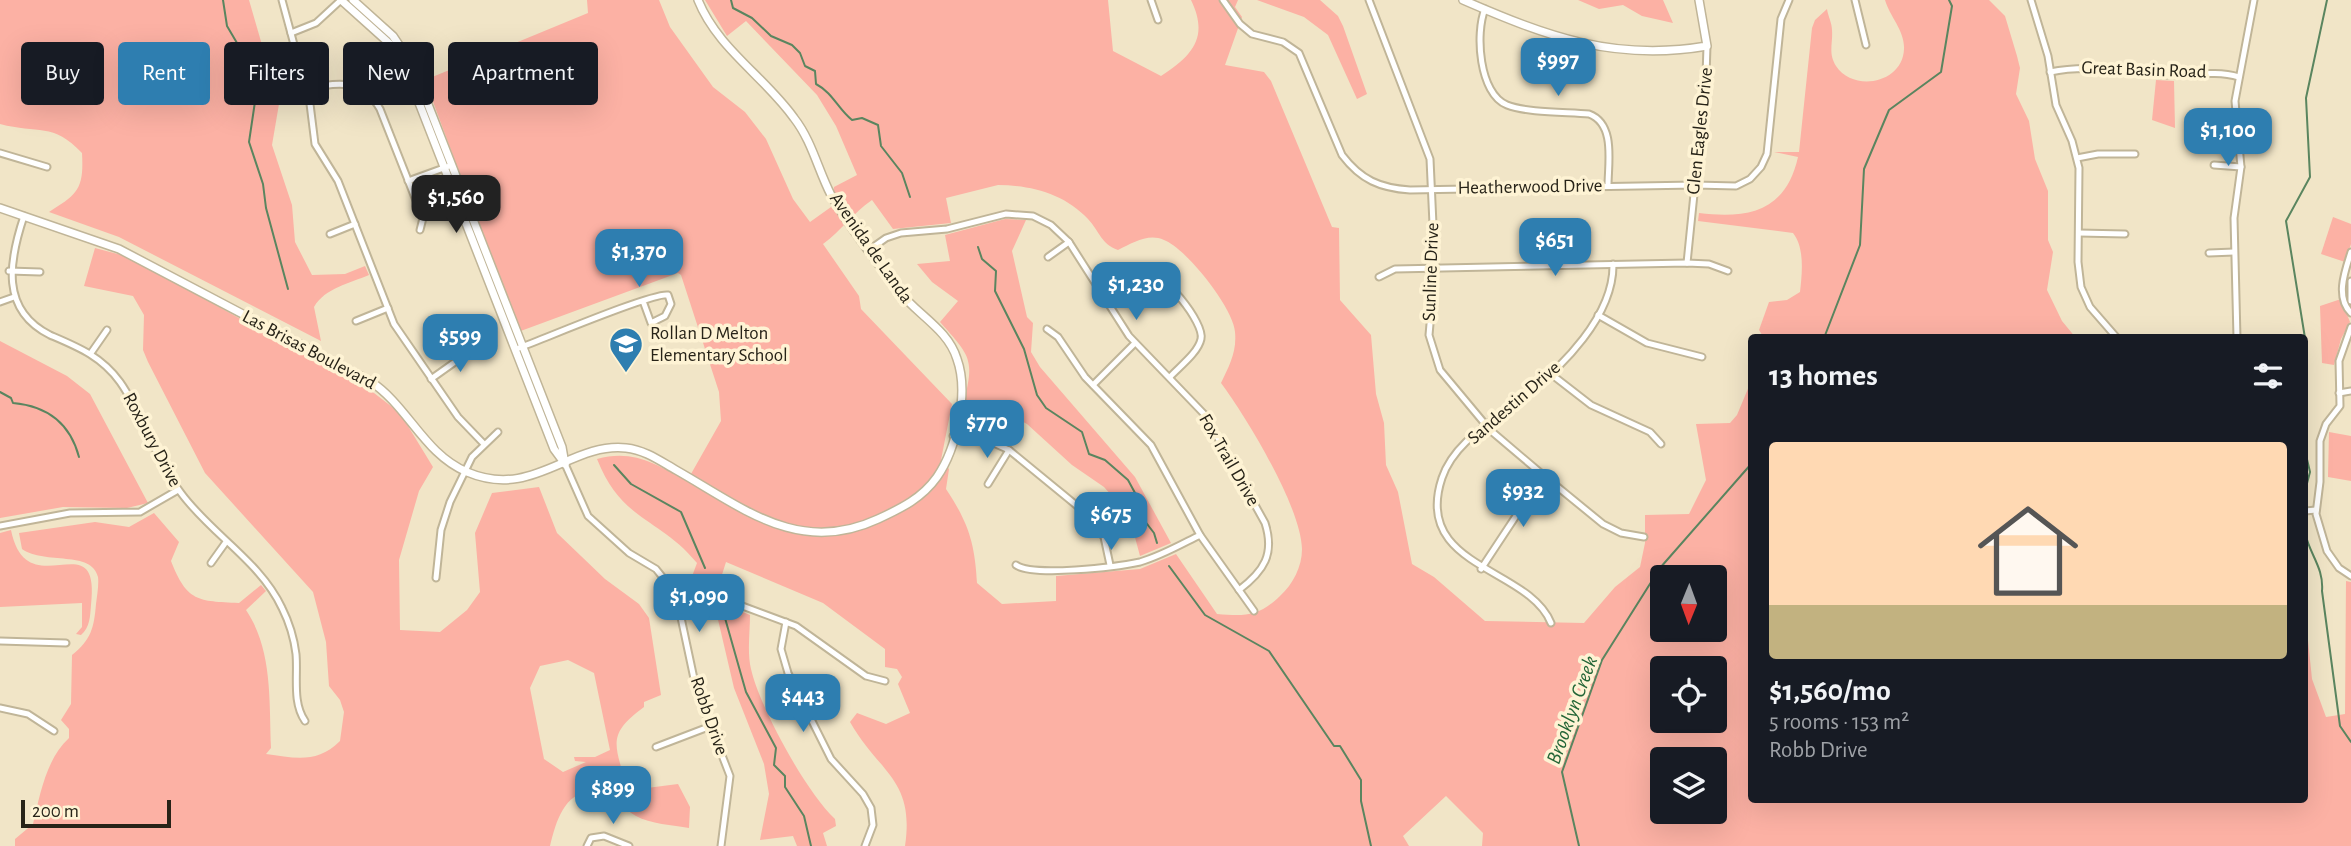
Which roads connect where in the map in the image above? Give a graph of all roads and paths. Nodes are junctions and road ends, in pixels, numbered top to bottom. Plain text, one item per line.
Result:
1 (282, 0) edge
2 (341, 0) edge
3 (353, 0) edge
4 (698, 0) edge
5 (1151, 0) edge
6 (1223, 0) edge
7 (1369, 0) edge
8 (1463, 0) edge
9 (1699, 0) edge
10 (1790, 0) edge
11 (1855, 0) edge
12 (2031, 0) edge
13 (2254, 0) edge
14 (1485, 9) junction
15 (1158, 20) dead end
16 (291, 33) junction
17 (293, 42) edge
18 (1866, 45) dead end
19 (1707, 46) junction
20 (2050, 72) junction
21 (2238, 77) junction
22 (329, 86) edge
23 (309, 105) edge
24 (0, 153) edge
25 (2134, 153) dead end
26 (2077, 158) junction
27 (2214, 165) dead end
28 (448, 166) junction
29 (47, 167) dead end
30 (2241, 167) junction
31 (408, 181) junction
32 (1695, 185) junction
33 (1608, 186) junction
34 (1433, 189) junction
35 (0, 208) edge
36 (24, 216) junction
37 (355, 224) junction
38 (420, 230) dead end
39 (2079, 233) junction
40 (330, 234) dead end
41 (2125, 234) dead end
42 (1069, 242) junction
43 (869, 250) junction
44 (2234, 252) junction
45 (2351, 252) edge
46 (2209, 253) dead end
47 (1048, 257) dead end
48 (1687, 263) junction
49 (1613, 264) junction
50 (1435, 268) junction
51 (9, 271) junction
52 (1728, 271) dead end
53 (40, 272) dead end
54 (1379, 277) dead end
55 (2351, 281) edge
56 (1102, 294) junction
57 (14, 297) junction
58 (643, 301) junction
59 (2351, 301) edge
60 (0, 302) edge
61 (388, 308) junction
62 (2351, 313) edge
63 (1598, 315) junction
64 (356, 321) dead end
65 (2351, 327) edge
66 (1047, 329) dead end
67 (107, 330) dead end
68 (2114, 334) edge
69 (2237, 334) edge
70 (1135, 343) junction
71 (520, 348) junction
72 (467, 350) dead end
73 (91, 353) junction
74 (1702, 357) dead end
75 (1551, 374) junction
76 (1170, 377) junction
77 (431, 379) junction
78 (1093, 385) junction
79 (2351, 391) edge
80 (2339, 393) junction
81 (1486, 424) junction
82 (498, 432) dead end
83 (953, 436) junction
84 (483, 443) junction
85 (1661, 444) dead end
86 (1009, 450) junction
87 (565, 464) junction
88 (467, 472) junction
89 (1543, 475) junction
90 (988, 484) dead end
91 (178, 490) junction
92 (2316, 510) junction
93 (2308, 511) edge
94 (0, 526) edge
95 (1613, 530) junction
96 (1200, 535) junction
97 (1610, 537) dead end
98 (1644, 537) dead end
99 (226, 542) junction
100 (211, 563) dead end
101 (1016, 565) dead end
102 (1110, 565) junction
103 (1481, 569) junction
104 (2351, 576) edge
105 (436, 578) dead end
106 (674, 589) junction
107 (1239, 590) junction
108 (1254, 611) dead end
109 (786, 622) junction
110 (1551, 623) dead end
111 (0, 641) edge
112 (66, 643) dead end
113 (885, 681) dead end
114 (0, 708) edge
115 (305, 721) dead end
116 (710, 726) junction
117 (54, 731) dead end
118 (656, 747) dead end
119 (587, 846) edge
120 (629, 846) edge
121 (721, 846) edge
122 (865, 846) edge

1 - 16 street
2 - 16 street
2 - 28 street, Robb Drive
3 - 28 street, Robb Drive
4 - 43 street, Avenida de Landa
5 - 15 street
6 - 34 street, Heatherwood Drive
7 - 34 street, Sunline Drive
8 - 14 street
9 - 19 street, Glen Eagles Drive
10 - 32 street, Heatherwood Drive
11 - 18 street
12 - 20 street
13 - 21 street
14 - 19 street
14 - 33 street
16 - 17 street
19 - 32 street, Glen Eagles Drive
20 - 21 street, Great Basin Road
20 - 26 street
21 - 30 street
22 - 31 street
23 - 37 street
24 - 29 street
25 - 26 street
26 - 39 street
27 - 30 street
28 - 31 street
28 - 71 street, Robb Drive
30 - 44 street
31 - 38 street
32 - 33 street, Heatherwood Drive
32 - 48 street, Glen Eagles Drive
33 - 34 street, Heatherwood Drive
34 - 50 street, Sunline Drive
35 - 36 street, Las Brisas Boulevard
36 - 51 street, Roxbury Drive
36 - 88 street, Las Brisas Boulevard
37 - 40 street
37 - 61 street
39 - 41 street
39 - 68 street
42 - 43 street, Fox Trail Drive
42 - 47 street
42 - 56 street, Fox Trail Drive
43 - 83 street, Avenida de Landa
44 - 46 street
44 - 69 street
45 - 62 street
48 - 49 street
48 - 52 street
49 - 50 street
49 - 63 street, Sandestin Drive
50 - 54 street
50 - 81 street, Sunline Drive
51 - 53 street
51 - 57 street, Roxbury Drive
55 - 59 street
56 - 70 street, Fox Trail Drive
56 - 76 street
57 - 60 street
57 - 73 street, Roxbury Drive
58 - 58 street
58 - 71 street
61 - 64 street
61 - 77 street
63 - 74 street
63 - 75 street, Sandestin Drive
65 - 80 street
66 - 78 street
67 - 73 street
70 - 76 street, Fox Trail Drive
70 - 78 street
71 - 87 street, Robb Drive
72 - 77 street
73 - 91 street, Roxbury Drive
75 - 81 street, Sandestin Drive
75 - 85 street
76 - 107 street, Fox Trail Drive
77 - 84 street
78 - 96 street
79 - 80 street
80 - 92 street
81 - 89 street, Sunline Drive
81 - 103 street, Sandestin Drive
82 - 84 street
83 - 86 street
83 - 87 street, Las Brisas Boulevard
84 - 88 street
86 - 90 street
86 - 102 street
87 - 88 street, Las Brisas Boulevard
87 - 106 street, Robb Drive
88 - 105 street
89 - 95 street, Sunline Drive
89 - 103 street
91 - 94 street
91 - 99 street, Roxbury Drive
92 - 93 street
92 - 104 street
95 - 97 street
95 - 98 street, Sunline Drive
96 - 102 street
96 - 107 street
99 - 100 street
99 - 115 street, Roxbury Drive
101 - 102 street
103 - 110 street, Sandestin Drive
106 - 109 street
106 - 116 street, Robb Drive
107 - 108 street
109 - 113 street
109 - 122 street
111 - 112 street
114 - 117 street
116 - 118 street
116 - 121 street, Robb Drive
119 - 120 street

